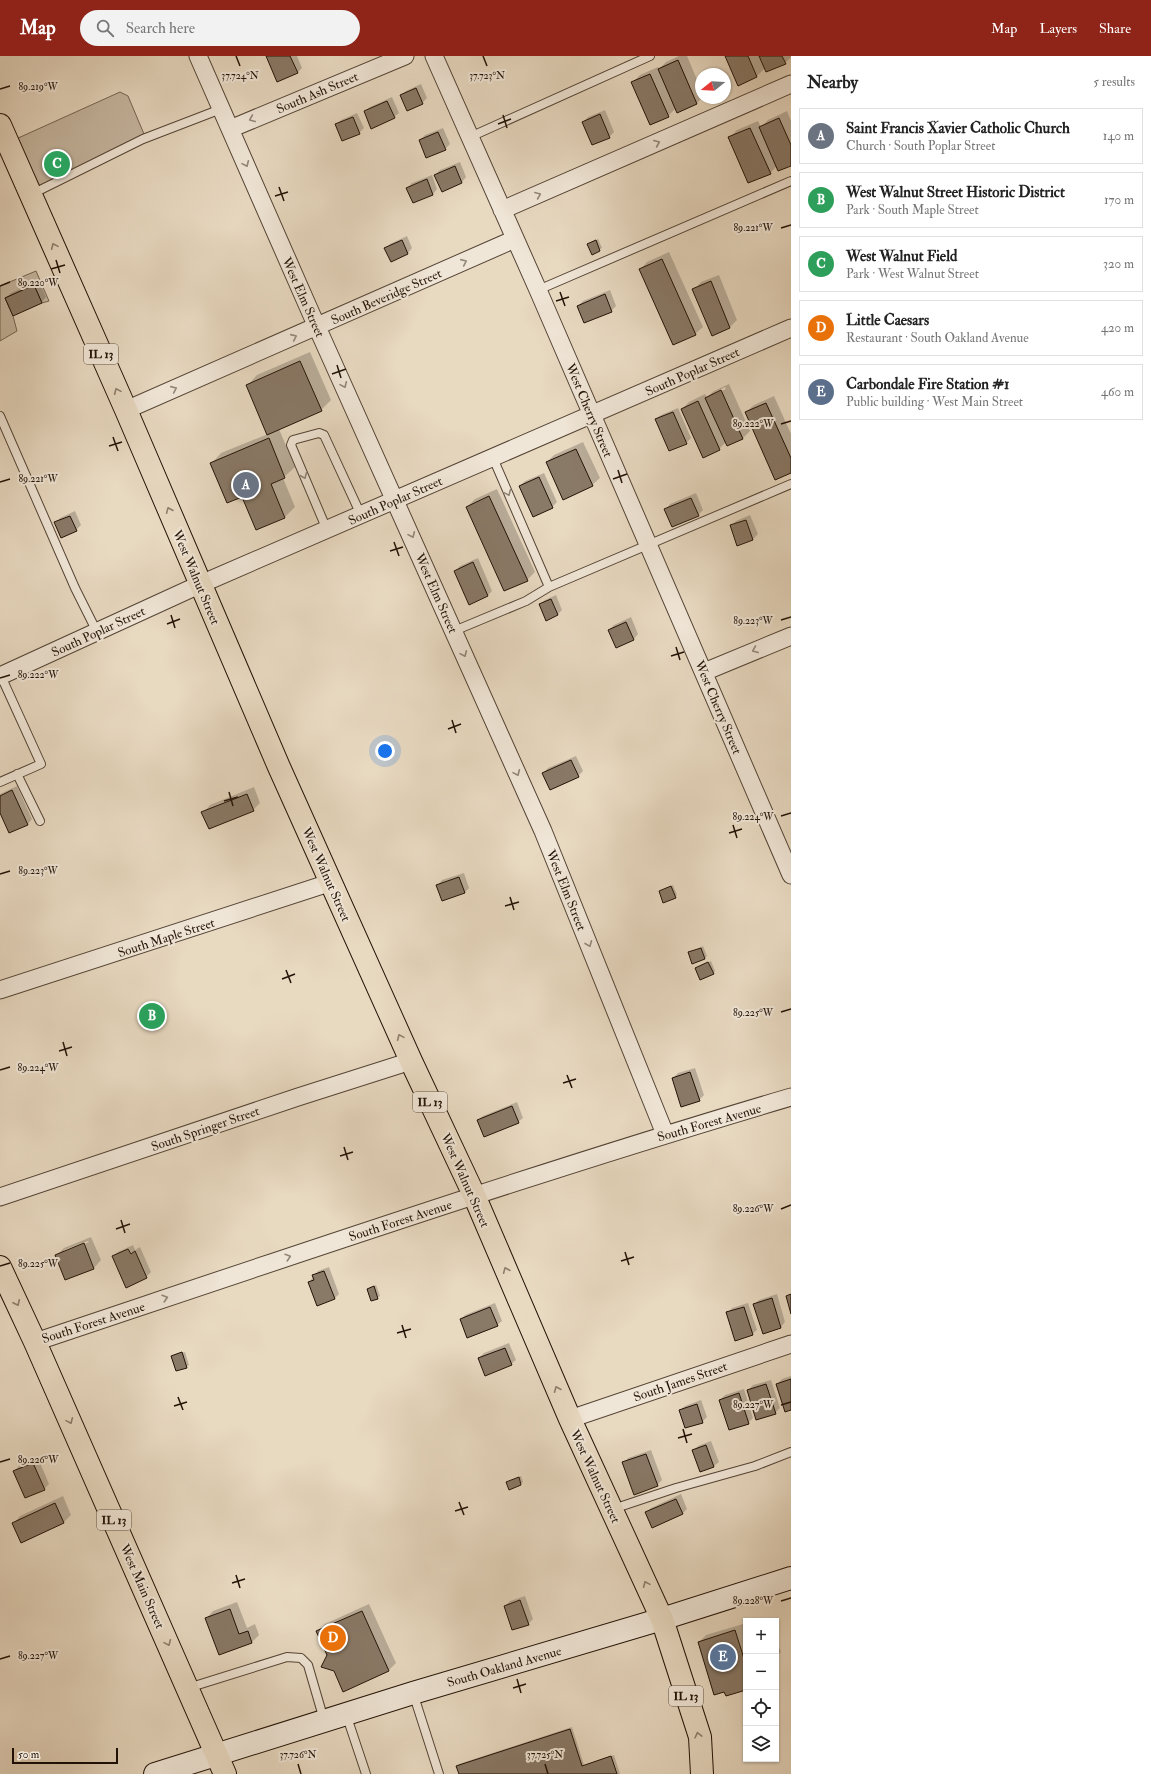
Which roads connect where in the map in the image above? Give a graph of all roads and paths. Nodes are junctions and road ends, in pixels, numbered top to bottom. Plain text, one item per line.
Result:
1 (198, 56) edge
2 (405, 56) edge
3 (434, 56) edge
4 (650, 56) edge
5 (791, 84) edge
6 (221, 109) junction
7 (0, 125) edge
8 (230, 129) junction
9 (470, 138) junction
10 (791, 181) edge
11 (31, 195) junction
12 (502, 210) junction
13 (515, 239) junction
14 (538, 290) junction
15 (317, 327) junction
16 (791, 328) edge
17 (126, 410) junction
18 (592, 414) junction
19 (0, 416) edge
20 (493, 458) junction
21 (791, 484) edge
22 (396, 500) junction
23 (361, 515) junction
24 (327, 530) junction
25 (648, 546) junction
26 (201, 584) junction
27 (549, 588) junction
28 (454, 631) junction
29 (97, 632) junction
30 (791, 636) edge
31 (704, 672) junction
32 (1, 676) edge
33 (17, 774) junction
34 (0, 782) edge
35 (40, 821) dead end
36 (791, 874) edge
37 (332, 882) junction
38 (0, 990) edge
39 (411, 1061) junction
40 (791, 1098) edge
41 (665, 1134) junction
42 (474, 1195) junction
43 (0, 1198) edge
44 (0, 1268) edge
45 (35, 1342) junction
46 (791, 1344) edge
47 (570, 1419) junction
48 (791, 1452) edge
49 (612, 1510) junction
50 (791, 1578) edge
51 (662, 1619) junction
52 (188, 1688) junction
53 (413, 1693) junction
54 (346, 1714) junction
55 (325, 1721) junction
56 (221, 1764) edge
57 (155, 1774) edge
58 (366, 1774) edge
59 (439, 1774) edge
60 (702, 1774) edge

1 - 6 street, West Elm Street
2 -> 8 street, South Ash Street
3 - 9 street, West Cherry Street
4 - 9 lane
12 -> 5 street
6 - 8 street, West Elm Street
6 - 11 lane
7 - 11 highway, West Walnut Street / IL 13
8 -> 15 street, West Elm Street
9 - 12 street, West Cherry Street
10 - 14 lane
17 -> 11 highway, West Walnut Street / IL 13
12 - 13 street, West Cherry Street
13 - 14 street, West Cherry Street
15 -> 13 street, South Beveridge Street
14 - 18 street, West Cherry Street
17 -> 15 street, South Beveridge Street
15 -> 22 street, West Elm Street
16 - 18 street, South Poplar Street
26 -> 17 highway, West Walnut Street / IL 13
18 - 20 street, South Poplar Street
18 - 25 street, West Cherry Street
19 - 29 lane
20 - 22 street, South Poplar Street
20 -> 27 lane
21 - 25 lane
22 - 23 street, South Poplar Street
22 -> 28 street, West Elm Street
23 - 24 street, South Poplar Street
23 -> 24 lane
24 - 26 street, South Poplar Street
25 - 27 lane
25 - 31 street, West Cherry Street
26 - 29 street, South Poplar Street
26 - 37 highway, West Walnut Street / IL 13
27 - 28 lane
28 -> 41 street, West Elm Street
29 - 32 street, South Poplar Street
30 -> 31 street
31 - 36 street, West Cherry Street
32 - 33 lane
33 - 34 lane
33 - 35 lane
37 - 38 street, South Maple Street
39 -> 37 highway, West Walnut Street / IL 13
39 - 42 highway, West Walnut Street / IL 13
39 - 43 street, South Springer Street
40 - 41 street, South Forest Avenue
41 - 42 street, South Forest Avenue
45 -> 42 street, South Forest Avenue
47 -> 42 highway, West Walnut Street / IL 13
44 -> 45 highway, West Main Street / IL 13
45 -> 52 highway, West Main Street / IL 13
46 - 47 street, South James Street
47 - 49 highway, West Walnut Street / IL 13
48 - 49 lane
51 -> 49 highway, West Walnut Street / IL 13
50 - 51 street, South Oakland Avenue
51 - 53 street, South Oakland Avenue
60 -> 51 highway, IL 13
52 - 55 lane
52 - 56 highway, West Main Street / IL 13
53 - 54 street, South Oakland Avenue
53 - 59 lane
54 - 55 street, South Oakland Avenue
54 - 58 lane
55 - 56 street, South Oakland Avenue
56 - 57 street, South Oakland Avenue

